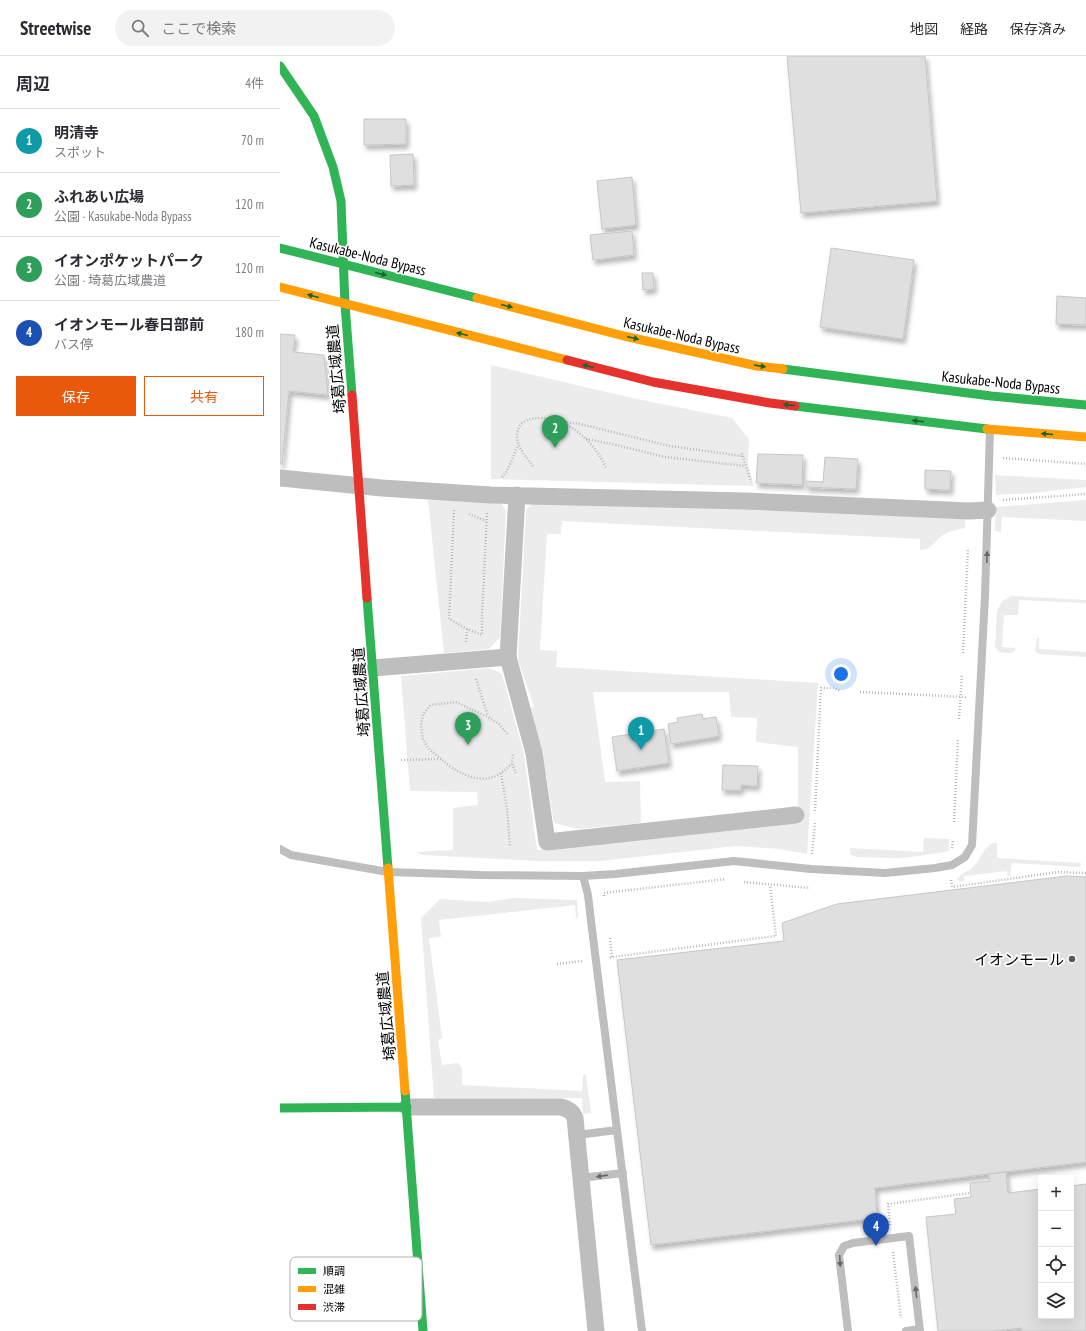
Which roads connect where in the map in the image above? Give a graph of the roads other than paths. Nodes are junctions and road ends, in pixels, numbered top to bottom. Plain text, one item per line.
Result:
1 (280, 66) edge
2 (280, 248) edge
3 (343, 264) junction
4 (280, 287) edge
5 (345, 304) junction
6 (1086, 405) edge
7 (990, 429) junction
8 (1086, 437) edge
9 (280, 478) edge
10 (360, 486) junction
11 (517, 495) junction
12 (988, 505) junction
13 (508, 657) junction
14 (373, 668) junction
15 (796, 815) dead end
16 (280, 849) edge
17 (388, 872) junction
18 (583, 876) junction
19 (407, 1107) junction
20 (280, 1108) edge
21 (617, 1130) junction
22 (577, 1135) junction
23 (623, 1173) junction
24 (581, 1178) junction
25 (418, 1257) edge
26 (422, 1317) edge
27 (920, 1330) edge
28 (423, 1331) edge
29 (596, 1331) edge
30 (642, 1331) edge
31 (848, 1331) edge
32 (906, 1331) edge

1 - 3 main road, 埼葛広域農道
2 - 3 main road, Kasukabe-Noda Bypass
3 - 5 main road, 埼葛広域農道
3 -> 6 main road, Kasukabe-Noda Bypass
5 -> 4 main road
7 -> 5 main road
5 - 10 main road, 埼葛広域農道
8 -> 7 main road
7 - 12 lane
9 - 10 street
10 - 11 street
10 - 14 main road, 埼葛広域農道
11 - 12 street
11 - 13 street
18 -> 12 lane
13 - 14 street
13 - 15 street
14 - 17 main road, 埼葛広域農道
16 - 17 lane
17 - 18 lane
17 - 19 main road, 埼葛広域農道
18 - 21 lane
19 - 20 main road
19 - 22 street
19 - 25 main road, 埼葛広域農道
21 - 22 lane
21 - 23 lane
22 - 24 street
23 -> 24 lane
23 - 30 lane
24 - 29 street
26 - 28 main road, 埼葛広域農道
27 -> 31 lane
27 - 32 lane

